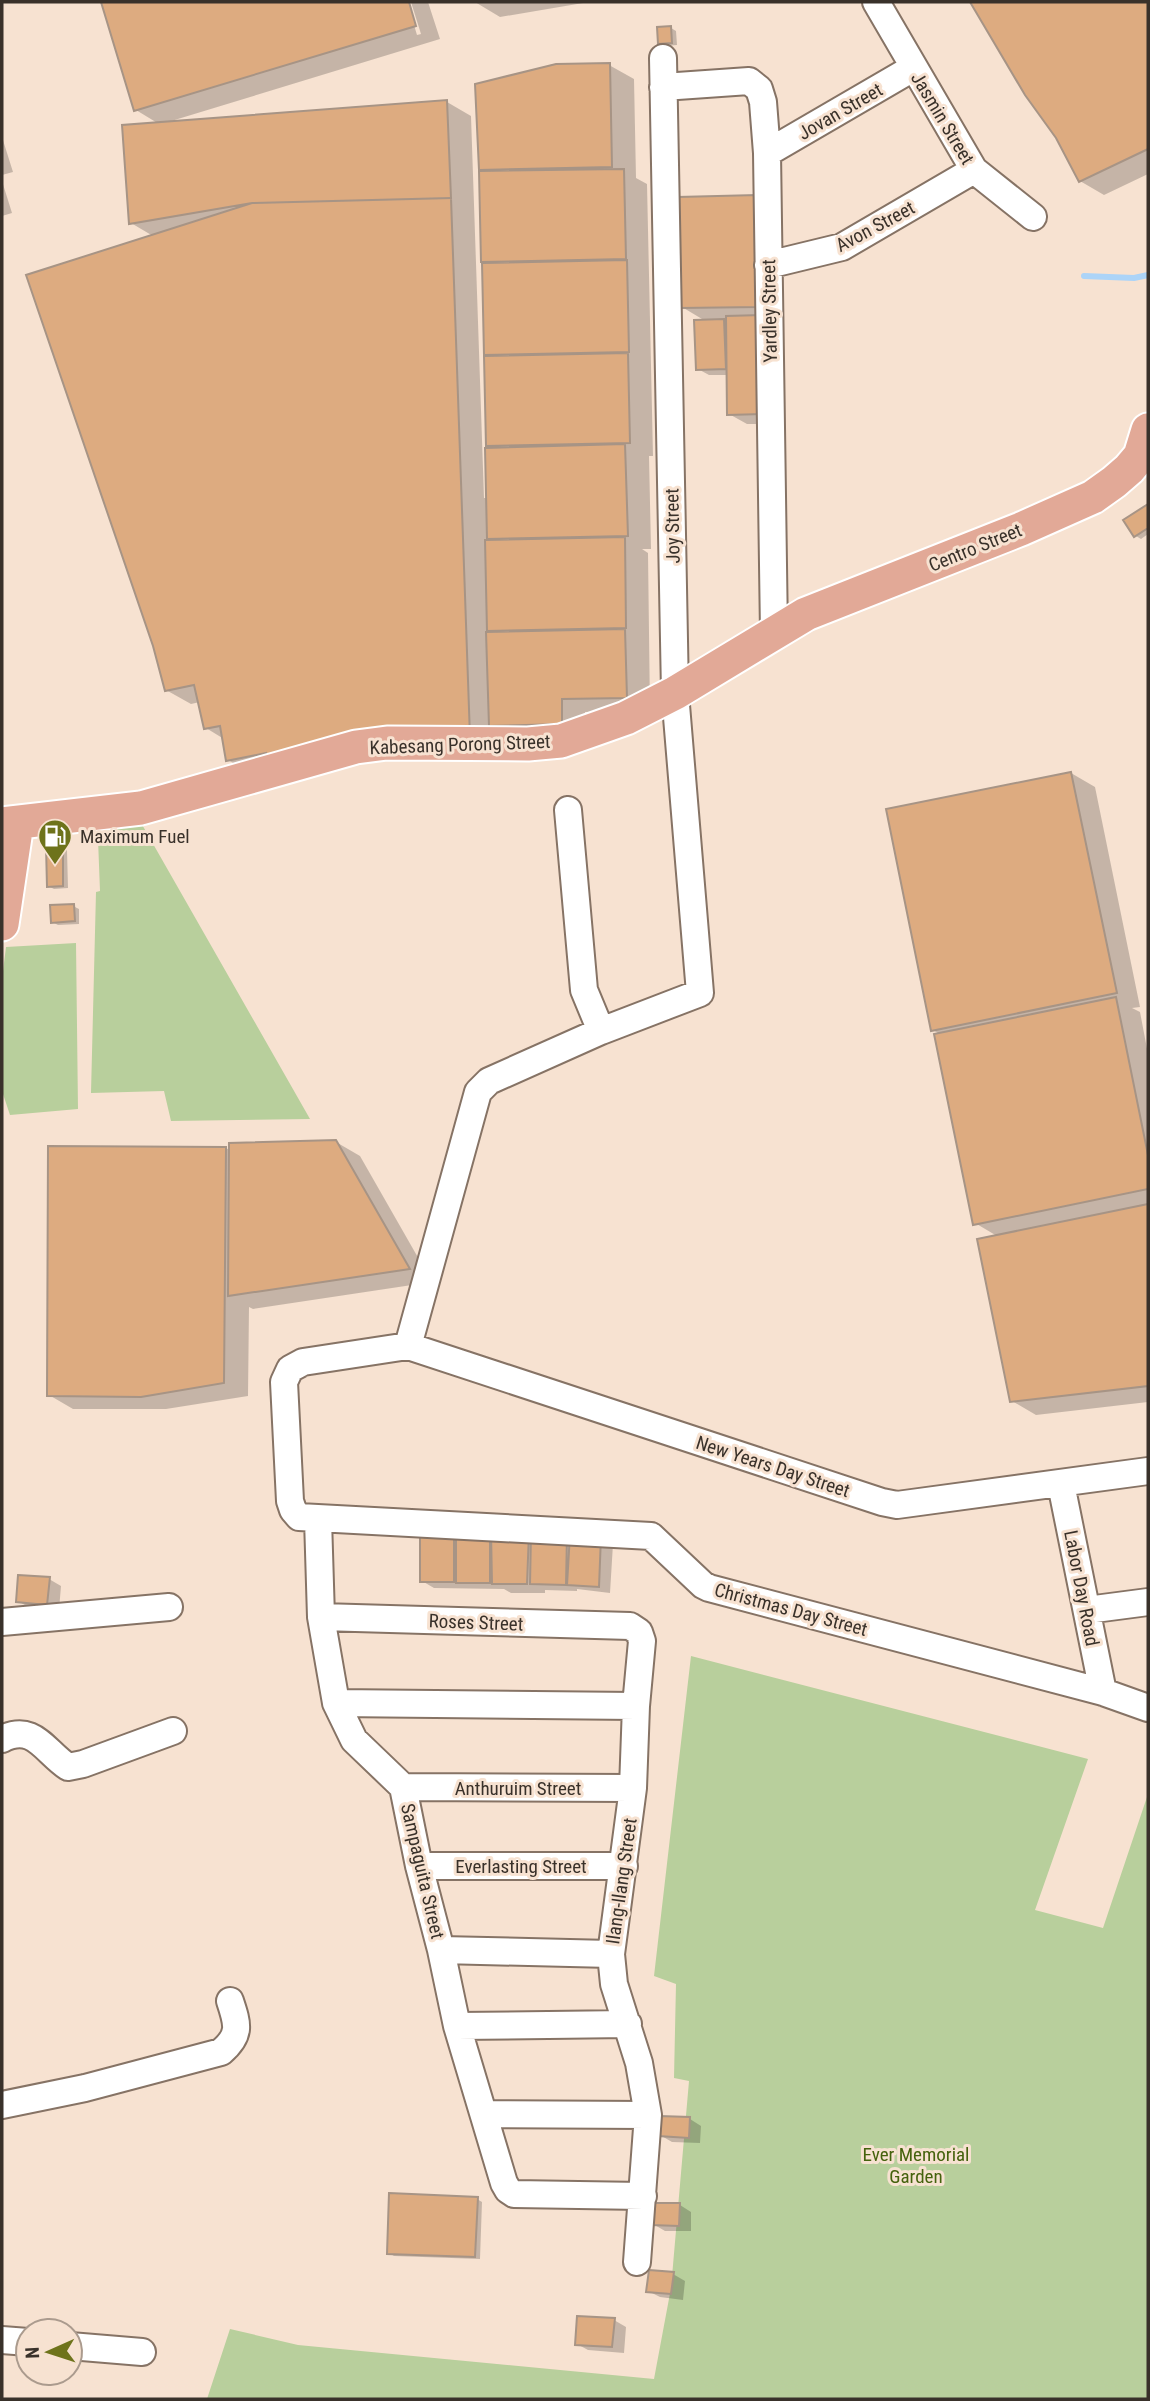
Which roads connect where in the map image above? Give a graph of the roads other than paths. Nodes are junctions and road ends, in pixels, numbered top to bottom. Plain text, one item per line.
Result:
1 (876, 2) edge
2 (663, 58) dead end
3 (913, 68) junction
4 (663, 87) junction
5 (767, 153) junction
6 (974, 170) junction
7 (1032, 217) dead end
8 (768, 265) junction
9 (1148, 430) edge
10 (774, 633) junction
11 (675, 693) junction
12 (568, 810) dead end
13 (10, 823) edge
14 (2, 924) edge
15 (601, 1031) junction
16 (408, 1346) junction
17 (1148, 1471) edge
18 (1061, 1484) junction
19 (318, 1519) junction
20 (1148, 1602) edge
21 (169, 1607) dead end
22 (1087, 1611) junction
23 (321, 1617) junction
24 (2, 1622) edge
25 (630, 1626) joint
26 (1103, 1692) junction
27 (336, 1703) junction
28 (636, 1706) junction
29 (1148, 1708) edge
30 (173, 1731) dead end
31 (2, 1739) edge
32 (403, 1787) junction
33 (633, 1788) junction
34 (419, 1866) junction
35 (624, 1866) junction
36 (442, 1950) junction
37 (611, 1954) junction
38 (230, 2001) dead end
39 (628, 2024) junction
40 (457, 2026) junction
41 (2, 2105) edge
42 (485, 2114) junction
43 (648, 2115) junction
44 (643, 2196) junction
45 (637, 2262) dead end
46 (84, 2347) edge
47 (142, 2352) dead end

1 - 3 street, Jasmin Street
2 - 4 street, Joy Street
3 - 5 street, Jovan Street
3 - 6 street, Jasmin Street
4 - 5 street, Yardley Street
4 - 11 street, Joy Street
5 - 8 street, Yardley Street
6 - 7 street, Jasmin Street
6 - 8 street, Avon Street
8 - 10 street, Yardley Street
9 - 10 main road, Centro Street
10 - 11 main road, Kabesang Porong Street
11 - 13 main road, Kabesang Porong Street
11 - 15 street, Joy Street
12 - 15 street
13 - 14 main road
15 - 16 street
16 - 18 street, New Years Day Street
16 - 19 street
17 - 18 street, New Years Day Street
18 - 22 street, Labor Day Road
19 - 23 street, Sampaguita Street
19 - 26 street, Christmas Day Street
20 - 22 street
21 - 24 street
22 - 26 street, Labor Day Road
23 - 25 street, Roses Street
23 - 27 street, Sampaguita Street
25 - 28 street, Ilang-Ilang Street
26 - 29 street, Christmas Day Street
27 - 28 street
27 - 32 street, Sampaguita Street
28 - 33 street, Ilang-Ilang Street
30 - 31 street
32 - 33 street, Anthuruim Street
32 - 34 street, Sampaguita Street
33 - 35 street, Ilang-Ilang Street
34 - 35 street, Everlasting Street
34 - 36 street, Sampaguita Street
35 - 37 street, Ilang-Ilang Street
36 - 37 street
36 - 40 street, Sampaguita Street
37 - 39 street, Ilang-Ilang Street
38 - 41 street
39 - 40 street
39 - 43 street, Ilang-Ilang Street
40 - 42 street, Sampaguita Street
42 - 43 street
42 - 44 street, Sampaguita Street
43 - 44 street, Ilang-Ilang Street
44 - 45 street, Ilang-Ilang Street
46 - 47 street

